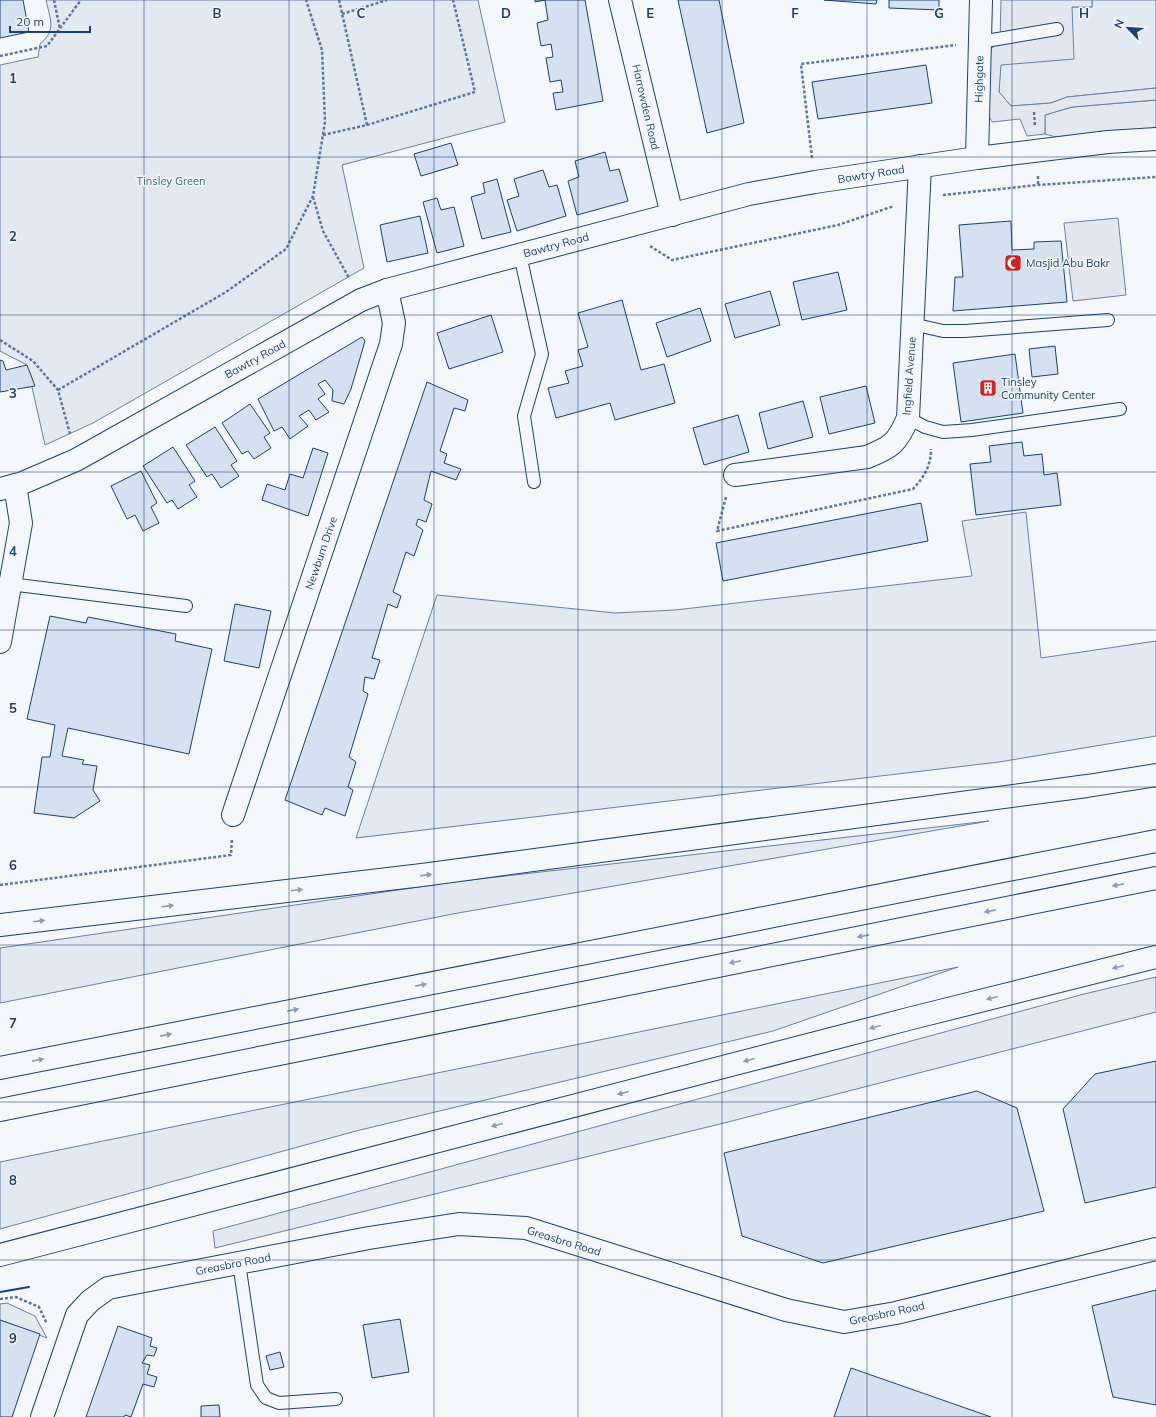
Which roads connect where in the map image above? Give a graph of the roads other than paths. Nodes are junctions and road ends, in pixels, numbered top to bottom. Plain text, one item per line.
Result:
1 (620, 0) edge
2 (981, 0) edge
3 (1057, 29) dead end
4 (980, 42) junction
5 (1156, 139) edge
6 (977, 158) junction
7 (920, 166) junction
8 (672, 215) junction
9 (520, 255) junction
10 (387, 290) junction
11 (1108, 320) dead end
12 (912, 324) junction
13 (1120, 409) dead end
14 (908, 418) junction
15 (736, 475) road end
16 (534, 482) dead end
17 (7, 487) edge
18 (10, 584) junction
19 (186, 606) dead end
20 (0, 642) edge
21 (1156, 775) edge
22 (233, 815) road end
23 (1156, 841) edge
24 (1156, 878) edge
25 (0, 925) edge
26 (1156, 957) edge
27 (0, 1068) edge
28 (0, 1110) edge
29 (1156, 1249) edge
30 (0, 1255) edge
31 (239, 1263) junction
32 (336, 1398) dead end
33 (42, 1417) edge

1 - 8 main road, Harrowden Road
2 - 4 main road, Highgate
3 - 4 lane
4 - 6 main road, Highgate
5 - 6 main road, Bawtry Road
6 - 7 main road, Bawtry Road
7 - 8 main road, Bawtry Road
7 - 12 main road, Ingfield Avenue
8 - 9 main road, Bawtry Road
9 - 10 main road, Bawtry Road
9 - 16 lane
10 - 17 main road, Bawtry Road
10 - 22 main road, Newburn Drive
11 - 12 lane
12 - 14 main road, Ingfield Avenue
13 - 14 lane
14 - 15 main road, Ingfield Avenue
17 - 18 main road
18 - 19 lane
18 - 20 main road
25 -> 21 main road
27 -> 23 main road
24 -> 28 main road
26 -> 30 main road
29 - 31 main road, Greasbro Road
31 - 32 lane
31 - 33 main road, Greasbro Road

